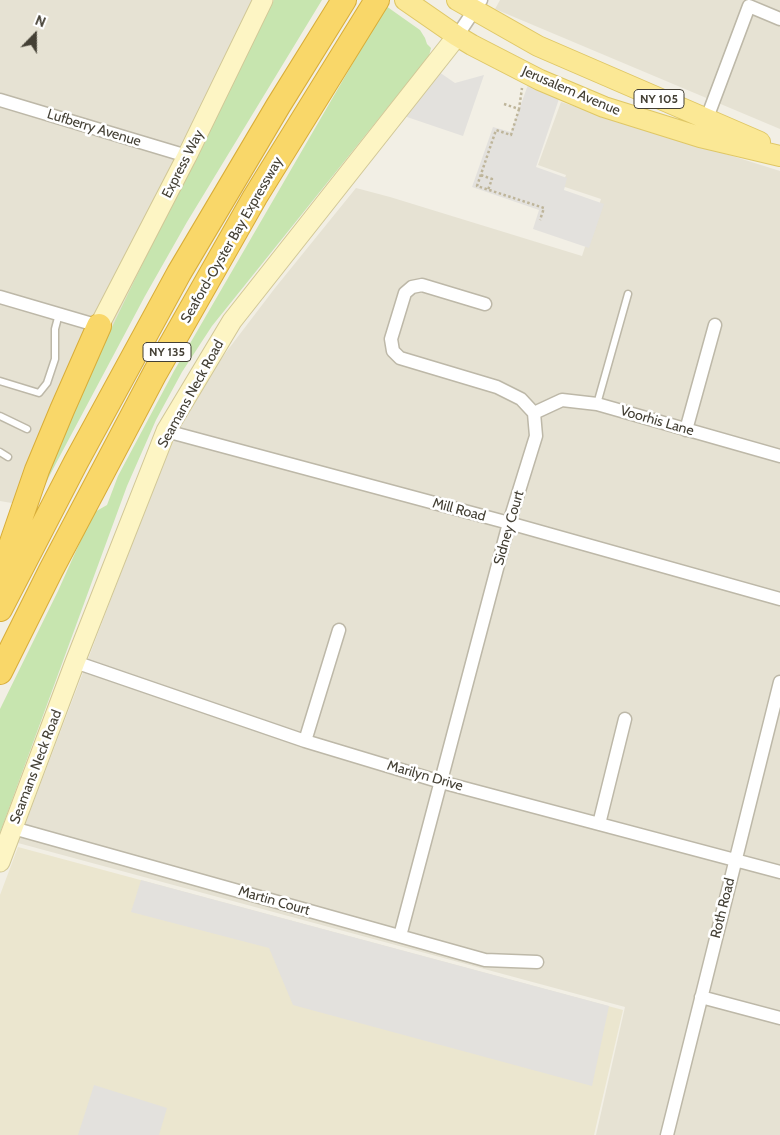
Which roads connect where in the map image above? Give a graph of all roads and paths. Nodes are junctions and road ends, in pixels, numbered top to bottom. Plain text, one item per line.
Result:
1 (263, 0) edge
2 (344, 0) edge
3 (377, 0) edge
4 (405, 0) edge
5 (457, 0) edge
6 (478, 5) edge
7 (780, 19) edge
8 (457, 36) junction
9 (522, 88) dead end
10 (0, 100) edge
11 (504, 104) dead end
12 (519, 109) junction
13 (704, 128) junction
14 (780, 150) edge
15 (187, 156) junction
16 (780, 156) edge
17 (481, 175) junction
18 (488, 190) junction
19 (540, 220) dead end
20 (628, 294) dead end
21 (0, 297) edge
22 (485, 304) dead end
23 (59, 314) junction
24 (715, 325) dead end
25 (99, 326) junction
26 (0, 381) edge
27 (596, 404) junction
28 (534, 413) junction
29 (0, 416) edge
30 (27, 429) dead end
31 (686, 430) junction
32 (166, 431) junction
33 (0, 452) edge
34 (8, 456) dead end
35 (780, 456) edge
36 (509, 523) junction
37 (0, 577) edge
38 (780, 599) edge
39 (0, 610) edge
40 (339, 630) dead end
41 (75, 662) junction
42 (0, 672) edge
43 (780, 682) edge
44 (625, 719) dead end
45 (305, 741) junction
46 (441, 782) junction
47 (599, 824) junction
48 (13, 828) junction
49 (735, 860) junction
50 (0, 862) edge
51 (780, 872) edge
52 (400, 936) junction
53 (537, 962) dead end
54 (701, 997) junction
55 (780, 1018) edge
56 (666, 1135) edge

1 - 15 street, Express Way
2 - 39 highway, Seaford-Oyster Bay Expressway / NY 135
3 - 42 highway, Seaford-Oyster Bay Expressway / NY 135
4 - 8 main road, Jerusalem Avenue / NY 105
5 - 6 main road, Jerusalem Avenue / NY 105
6 - 8 street
6 - 13 main road, Jerusalem Avenue / NY 105
7 - 13 street
8 - 13 main road, Jerusalem Avenue / NY 105
8 - 32 street, Seamans Neck Road
9 - 12 path
10 - 15 street, Lufberry Avenue
11 - 12 path
12 - 17 path
13 - 14 main road, Jerusalem Avenue / NY 105
13 - 16 main road, Jerusalem Avenue / NY 105
15 - 25 street, Express Way
17 - 18 path
17 - 18 path
18 - 19 path
20 - 27 lane
21 - 23 street
22 - 28 street
23 - 25 street
23 - 26 lane
24 - 31 street
25 - 37 highway
27 - 28 street, Voorhis Lane
27 - 31 street, Voorhis Lane
28 - 36 street, Sidney Court
29 - 30 lane
31 - 35 street, Voorhis Lane
32 - 36 street, Mill Road
32 - 41 street, Seamans Neck Road
33 - 34 lane
36 - 38 street, Mill Road
36 - 46 street, Sidney Court
40 - 45 street
41 - 45 street, Marilyn Drive
41 - 48 street, Seamans Neck Road
43 - 49 street, Roth Road
44 - 47 street
45 - 46 street, Marilyn Drive
46 - 47 street, Marilyn Drive
46 - 52 street, Sidney Court
47 - 49 street, Marilyn Drive
48 - 50 street, Seamans Neck Road
48 - 52 street, Martin Court
49 - 51 street, Marilyn Drive
49 - 54 street, Roth Road
52 - 53 street, Martin Court
54 - 55 street
54 - 56 street, Roth Road

